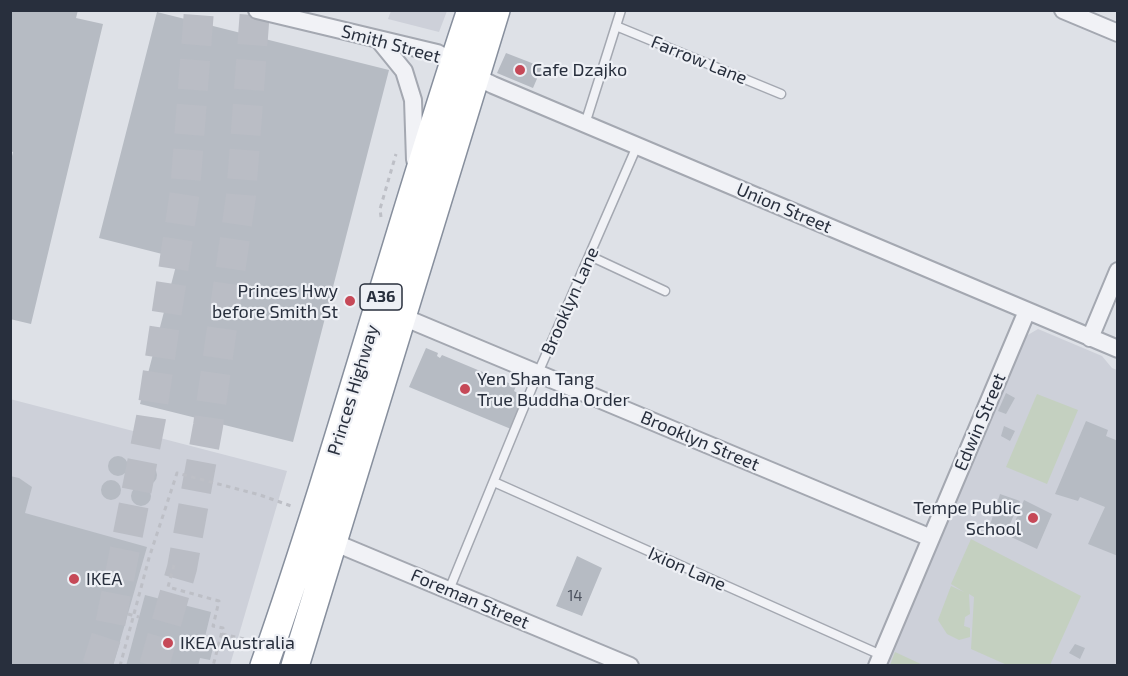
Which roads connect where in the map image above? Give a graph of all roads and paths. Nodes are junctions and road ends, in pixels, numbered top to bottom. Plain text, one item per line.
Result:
1 (257, 10) edge
2 (471, 10) edge
3 (496, 10) edge
4 (621, 10) edge
5 (1063, 10) edge
6 (616, 26) junction
7 (1118, 33) edge
8 (378, 39) junction
9 (465, 69) junction
10 (781, 94) dead end
11 (585, 124) junction
12 (637, 146) junction
13 (414, 191) junction
14 (590, 256) junction
15 (1118, 271) edge
16 (665, 291) dead end
17 (1027, 311) junction
18 (403, 316) junction
19 (1090, 338) junction
20 (1118, 349) edge
21 (538, 373) junction
22 (494, 482) junction
23 (314, 528) junction
24 (931, 538) junction
25 (174, 565) dead end
26 (449, 590) junction
27 (128, 614) dead end
28 (139, 617) dead end
29 (222, 634) junction
30 (260, 654) edge
31 (879, 660) edge
32 (120, 666) edge
33 (213, 666) edge
34 (295, 666) edge
35 (630, 666) edge

1 - 8 street, Smith Street
2 - 9 highway, Princes Highway / A36
3 - 9 highway, Princes Highway / A36
4 - 6 lane
5 - 7 street
6 - 10 lane, Farrow Lane
6 - 11 lane
8 - 9 street, Smith Street
8 - 13 street
9 - 11 street, Union Street
9 - 13 highway, Princes Highway / A36
9 - 18 highway, Princes Highway / A36
11 - 12 street, Union Street
12 - 14 lane, Brooklyn Lane
12 - 17 street, Union Street
13 - 23 highway, Princes Highway / A36
14 - 16 lane
14 - 21 lane, Brooklyn Lane
15 - 19 street
17 - 19 street, Union Street
17 - 24 street, Edwin Street
18 - 21 street, Brooklyn Street
18 - 23 highway, Princes Highway / A36
19 - 20 street, Union Street
21 - 22 lane, Brooklyn Lane
21 - 24 street, Brooklyn Street
22 - 26 lane, Brooklyn Lane
22 - 31 lane, Ixion Lane
23 - 26 street, Foreman Street
23 - 30 highway, Princes Highway / A36
23 - 32 path
23 - 34 highway, Princes Highway / A36
24 - 31 street, Edwin Street
25 - 29 path
26 - 35 street, Foreman Street
27 - 28 path, bridge
29 - 30 path
29 - 33 path

